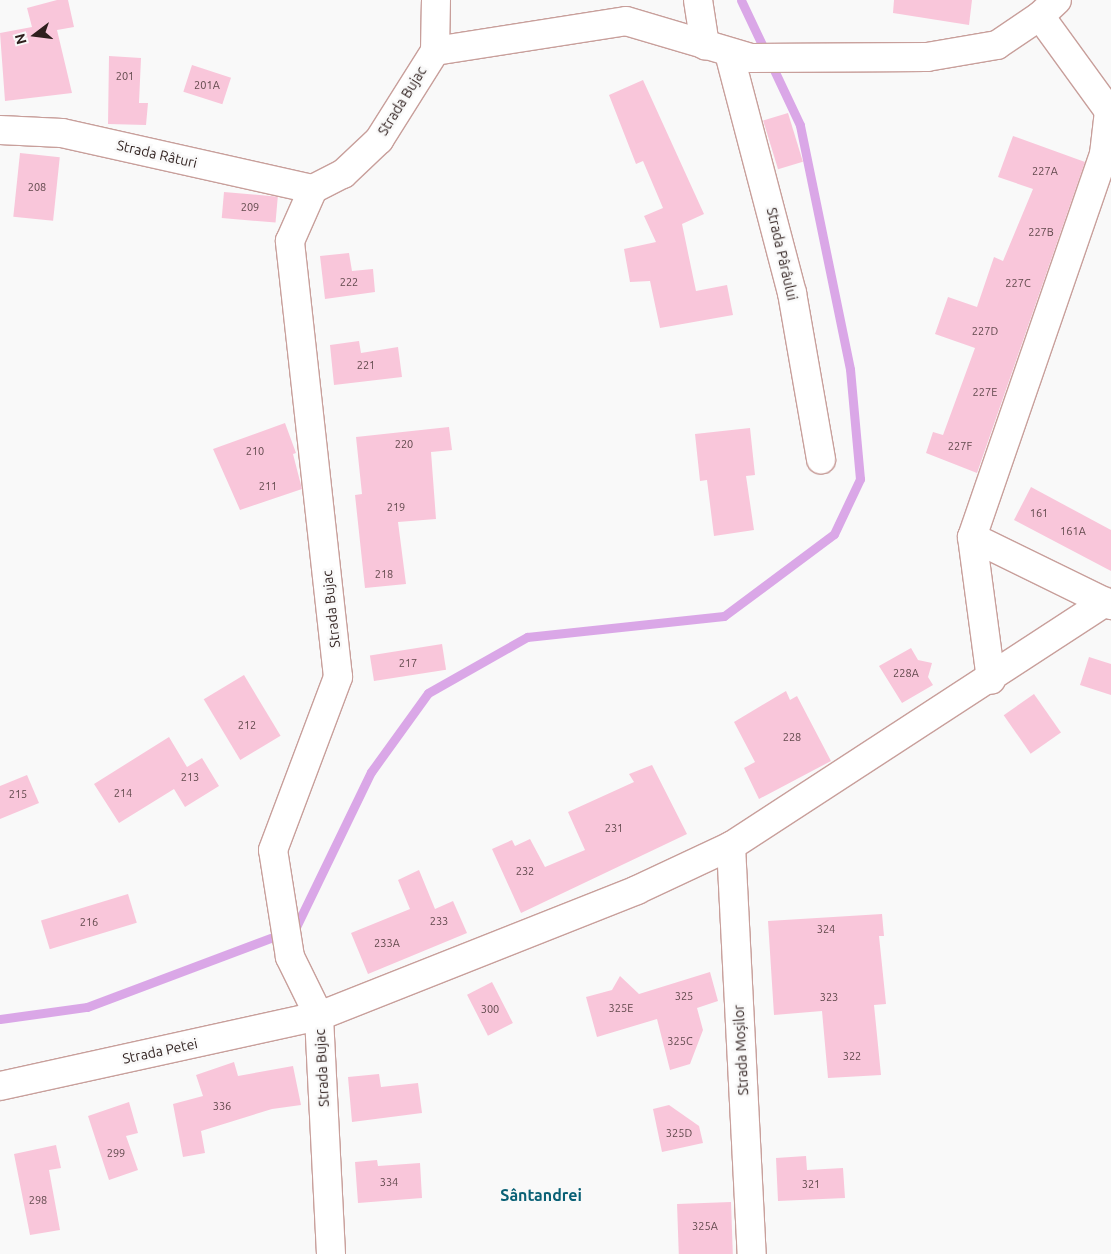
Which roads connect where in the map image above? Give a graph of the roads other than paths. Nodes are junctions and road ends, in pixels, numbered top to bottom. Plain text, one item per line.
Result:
1 (436, 0) edge
2 (698, 0) edge
3 (1048, 8) edge
4 (435, 51) junction
5 (728, 52) junction
6 (1110, 110) edge
7 (0, 130) edge
8 (313, 189) junction
9 (820, 459) dead end
10 (972, 537) junction
11 (1108, 603) edge
12 (991, 680) junction
13 (731, 846) junction
14 (319, 1016) junction
15 (0, 1086) edge
16 (331, 1254) edge
17 (752, 1254) edge

1 - 4 street
2 - 5 street, Strada Pârâului
3 - 5 street
3 - 6 street
4 - 5 street
4 - 8 street, Strada Bujac
5 - 9 street, Strada Pârâului
6 - 10 street
7 - 8 street, Strada Râturi
8 - 14 street, Strada Bujac
10 - 11 street
10 - 12 street
11 - 12 street, Strada Petei
12 - 13 street, Strada Petei
13 - 14 street, Strada Petei
13 - 17 street, Strada Moșilor
14 - 15 street, Strada Petei
14 - 16 street, Strada Bujac

